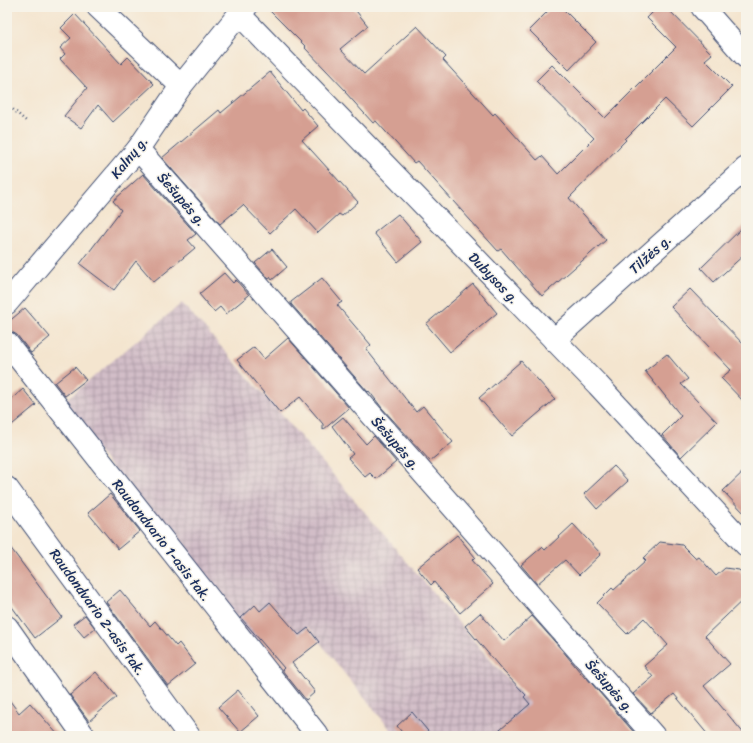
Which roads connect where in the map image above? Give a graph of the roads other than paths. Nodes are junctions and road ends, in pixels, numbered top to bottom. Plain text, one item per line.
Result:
1 (98, 7) edge
2 (702, 7) edge
3 (242, 10) edge
4 (746, 57) edge
5 (182, 86) junction
6 (138, 149) junction
7 (746, 168) edge
8 (7, 303) edge
9 (554, 340) junction
10 (7, 344) edge
11 (7, 488) edge
12 (746, 545) edge
13 (7, 627) edge
14 (84, 736) edge
15 (189, 736) edge
16 (318, 736) edge
17 (654, 736) edge

1 - 5 street
2 - 4 street
3 - 5 street, Kalnų g.
3 - 9 street, Dubysos g.
5 - 6 street, Kalnų g.
6 - 8 street, Kalnų g.
6 - 17 street, Šešupės g.
7 - 9 street, Tilžės g.
9 - 12 street, Dubysos g.
10 - 16 street, Raudondvario 1-asis tak.
11 - 15 street, Raudondvario 2-asis tak.
13 - 14 street

